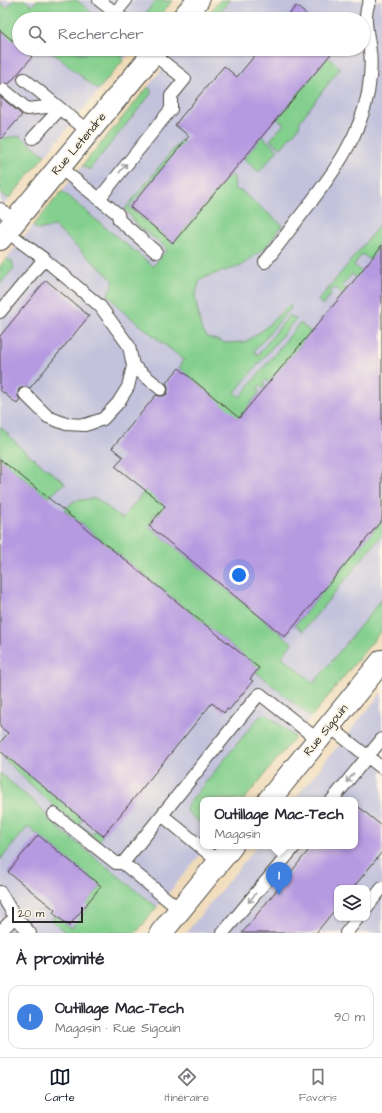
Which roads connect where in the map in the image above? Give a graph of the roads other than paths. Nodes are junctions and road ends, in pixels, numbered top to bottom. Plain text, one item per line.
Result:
1 (100, 0) edge
2 (126, 0) edge
3 (198, 0) edge
4 (370, 0) edge
5 (114, 12) edge
6 (121, 12) edge
7 (188, 12) edge
8 (367, 12) edge
9 (151, 56) edge
10 (161, 56) edge
11 (370, 56) edge
12 (24, 79) dead end
13 (4, 90) dead end
14 (58, 107) junction
15 (89, 132) junction
16 (33, 138) dead end
17 (59, 167) junction
18 (99, 199) junction
19 (5, 225) edge
20 (156, 252) dead end
21 (44, 259) junction
22 (265, 262) dead end
23 (0, 312) edge
24 (133, 366) junction
25 (161, 389) dead end
26 (25, 394) dead end
27 (382, 661) edge
28 (324, 733) junction
29 (382, 739) edge
30 (368, 757) junction
31 (382, 768) edge
32 (271, 797) edge
33 (335, 797) edge
34 (54, 814) dead end
35 (162, 815) junction
36 (200, 838) edge
37 (293, 849) edge
38 (226, 854) edge
39 (123, 863) junction
40 (382, 888) edge
41 (0, 892) edge
42 (370, 903) edge
43 (180, 910) junction
44 (15, 917) junction
45 (356, 921) edge
46 (0, 932) edge
47 (30, 933) edge
48 (161, 933) edge
49 (223, 933) edge
50 (346, 933) edge

1 - 5 lane
2 - 6 lane
3 - 7 street
4 - 8 lane
9 - 15 street, Rue Letendre
18 -> 10 lane
11 - 22 lane
12 - 14 lane
13 - 14 lane
14 - 15 lane
14 - 16 lane
15 - 17 street, Rue Letendre
17 - 18 lane
17 - 19 street, Rue Letendre
18 - 20 lane
19 - 21 lane
21 - 23 lane
21 - 24 lane
24 - 25 lane
24 - 26 lane
27 - 28 street, Rue Sigouin
28 - 30 lane
28 - 32 street, Rue Sigouin
28 - 35 lane
29 - 30 lane
30 - 31 lane
30 -> 33 lane
34 - 39 lane
35 - 36 lane
35 - 39 lane
37 -> 49 lane
38 - 43 street
39 - 43 lane
40 - 42 lane
41 - 44 lane
43 - 48 street
44 - 46 lane
44 - 47 lane
45 - 50 lane

